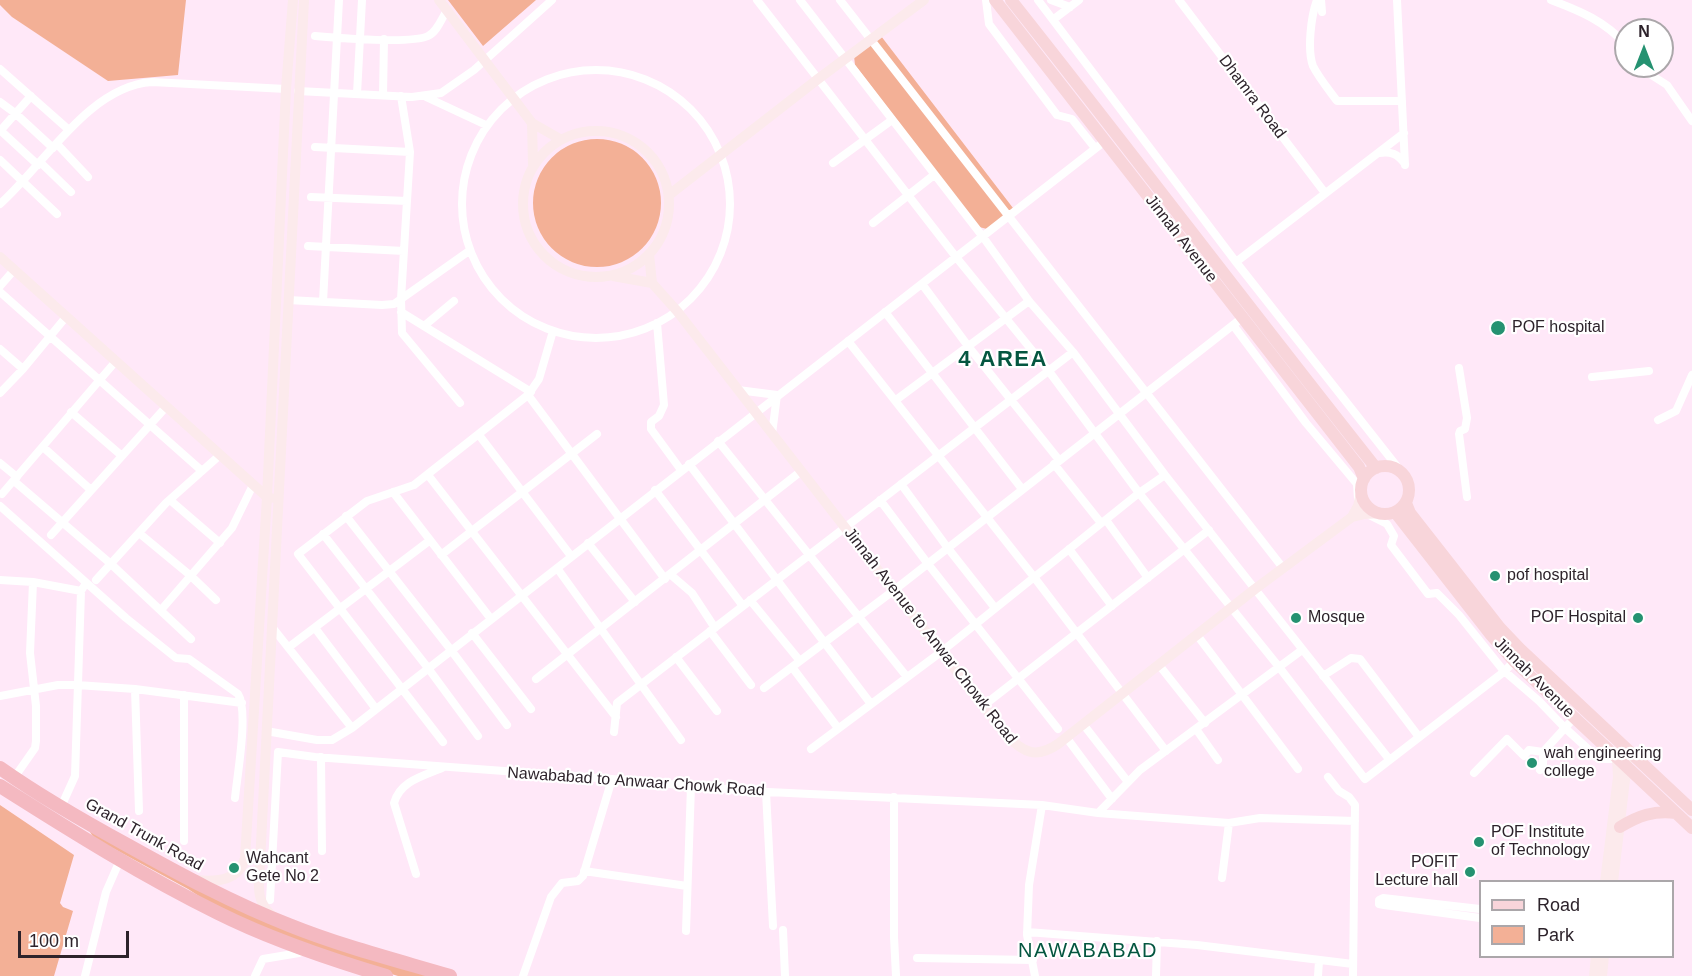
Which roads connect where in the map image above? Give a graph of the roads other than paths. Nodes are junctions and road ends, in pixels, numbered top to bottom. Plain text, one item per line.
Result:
1 (293, 0) edge
2 (304, 0) edge
3 (339, 0) edge
4 (362, 0) edge
5 (439, 0) edge
6 (552, 0) edge
7 (757, 0) edge
8 (800, 0) edge
9 (840, 0) edge
10 (924, 0) edge
11 (1038, 0) edge
12 (1052, 0) edge
13 (1079, 0) edge
14 (1179, 0) edge
15 (1319, 0) edge
16 (1397, 0) edge
17 (1551, 0) edge
18 (996, 1) edge
19 (1070, 7) junction
20 (447, 10) junction
21 (1322, 12) dead end
22 (1054, 19) junction
23 (1614, 31) edge
24 (315, 36) dead end
25 (337, 38) junction
26 (359, 39) junction
27 (384, 39) junction
28 (871, 40) junction
29 (485, 60) junction
30 (845, 60) junction
31 (0, 69) edge
32 (1657, 78) edge
33 (818, 79) junction
34 (286, 89) junction
35 (298, 91) junction
36 (333, 93) junction
37 (357, 94) junction
38 (383, 95) junction
39 (31, 96) junction
40 (401, 96) junction
41 (426, 97) junction
42 (513, 97) junction
43 (1402, 101) junction
44 (0, 102) edge
45 (15, 113) junction
46 (892, 120) junction
47 (1692, 121) edge
48 (532, 123) junction
49 (486, 125) junction
50 (69, 130) junction
51 (0, 131) edge
52 (1404, 134) junction
53 (560, 139) junction
54 (865, 140) junction
55 (1100, 144) junction
56 (55, 146) junction
57 (315, 147) dead end
58 (330, 148) junction
59 (410, 152) junction
60 (1378, 153) junction
61 (722, 155) junction
62 (0, 160) edge
63 (833, 163) dead end
64 (39, 164) junction
65 (534, 165) junction
66 (284, 166) junction
67 (295, 166) junction
68 (934, 175) junction
69 (88, 177) dead end
70 (22, 182) junction
71 (71, 192) dead end
72 (1325, 193) junction
73 (669, 195) junction
74 (909, 195) junction
75 (311, 197) dead end
76 (329, 198) junction
77 (407, 201) junction
78 (0, 204) edge
79 (57, 214) dead end
80 (1010, 216) junction
81 (873, 223) dead end
82 (983, 237) junction
83 (308, 246) dead end
84 (326, 247) junction
85 (404, 251) junction
86 (469, 251) junction
87 (649, 254) junction
88 (0, 257) edge
89 (956, 257) junction
90 (1236, 262) junction
91 (14, 270) junction
92 (610, 276) junction
93 (652, 283) junction
94 (922, 284) junction
95 (0, 286) edge
96 (0, 292) edge
97 (401, 299) junction
98 (288, 300) junction
99 (454, 301) dead end
100 (1029, 301) junction
101 (323, 302) junction
102 (676, 311) junction
103 (401, 312) junction
104 (885, 312) junction
105 (66, 316) junction
106 (1006, 318) junction
107 (1237, 322) junction
108 (657, 323) junction
109 (424, 326) junction
110 (553, 331) junction
111 (50, 336) junction
112 (848, 341) junction
113 (968, 346) junction
114 (0, 349) edge
115 (1073, 352) junction
116 (116, 361) junction
117 (1458, 368) dead end
118 (23, 369) junction
119 (1048, 370) junction
120 (1648, 371) dead end
121 (933, 372) junction
122 (1692, 375) edge
123 (1592, 377) dead end
124 (99, 380) junction
125 (737, 390) junction
126 (0, 393) edge
127 (530, 393) junction
128 (1146, 393) junction
129 (777, 395) junction
130 (1011, 399) junction
131 (896, 400) junction
132 (460, 403) dead end
133 (166, 407) junction
134 (71, 412) junction
135 (754, 412) junction
136 (1120, 414) junction
137 (1658, 420) dead end
138 (269, 422) junction
139 (282, 422) junction
140 (150, 425) junction
141 (974, 428) junction
142 (1095, 432) junction
143 (597, 434) dead end
144 (478, 435) junction
145 (772, 436) junction
146 (718, 441) junction
147 (43, 447) junction
148 (572, 454) junction
149 (220, 455) junction
150 (938, 455) junction
151 (122, 456) junction
152 (1056, 462) junction
153 (0, 463) edge
154 (689, 464) junction
155 (1376, 468) junction
156 (681, 470) junction
157 (202, 471) junction
158 (800, 472) junction
159 (1403, 474) junction
160 (428, 475) junction
161 (1165, 475) junction
162 (15, 479) junction
163 (1364, 479) junction
164 (901, 484) junction
165 (253, 485) junction
166 (1022, 489) junction
167 (91, 490) junction
168 (655, 490) junction
169 (393, 492) junction
170 (522, 492) junction
171 (1139, 493) junction
172 (2, 494) dead end
173 (1467, 497) dead end
174 (272, 498) junction
175 (170, 500) junction
176 (765, 500) junction
177 (880, 500) junction
178 (1406, 503) junction
179 (1361, 504) junction
180 (0, 507) edge
181 (1395, 512) junction
182 (1380, 513) junction
183 (346, 516) junction
184 (621, 517) junction
185 (986, 517) junction
186 (1104, 521) junction
187 (62, 523) junction
188 (735, 524) junction
189 (844, 528) junction
190 (1209, 530) junction
191 (471, 532) junction
192 (139, 533) junction
193 (323, 534) junction
194 (51, 535) dead end
195 (429, 541) junction
196 (220, 543) junction
197 (588, 543) junction
198 (947, 547) junction
199 (1069, 549) junction
200 (701, 550) junction
201 (1185, 550) junction
202 (441, 555) junction
203 (809, 555) junction
204 (571, 556) junction
205 (111, 564) junction
206 (928, 564) junction
207 (557, 568) junction
208 (1283, 568) junction
209 (388, 570) junction
210 (191, 576) junction
211 (668, 577) junction
212 (1034, 577) junction
213 (1148, 578) junction
214 (0, 580) edge
215 (96, 580) dead end
216 (777, 580) junction
217 (33, 582) junction
218 (86, 583) junction
219 (1256, 589) junction
220 (366, 590) junction
221 (81, 591) junction
222 (893, 591) junction
223 (521, 596) junction
224 (216, 600) dead end
225 (750, 600) junction
226 (635, 602) junction
227 (743, 606) junction
228 (1112, 606) junction
229 (995, 608) junction
230 (1231, 608) junction
231 (340, 609) junction
232 (160, 610) junction
233 (859, 617) junction
234 (491, 619) junction
235 (975, 624) junction
236 (272, 627) junction
237 (315, 628) junction
238 (601, 628) junction
239 (713, 629) junction
240 (472, 633) junction
241 (1076, 634) junction
242 (1197, 635) junction
243 (191, 639) dead end
244 (825, 642) junction
245 (289, 647) junction
246 (451, 650) junction
247 (1302, 650) junction
248 (941, 652) junction
249 (567, 655) junction
250 (676, 657) junction
251 (800, 661) junction
252 (1514, 662) junction
253 (1159, 665) junction
254 (792, 667) junction
255 (1279, 667) junction
256 (428, 668) junction
257 (1505, 671) junction
258 (1323, 676) junction
259 (907, 677) junction
260 (1019, 678) junction
261 (536, 679) dead end
262 (641, 684) junction
263 (77, 685) junction
264 (751, 685) dead end
265 (764, 688) dead end
266 (33, 689) junction
267 (135, 689) junction
268 (402, 689) junction
269 (269, 691) junction
270 (256, 692) junction
271 (1122, 694) junction
272 (184, 695) junction
273 (1242, 695) junction
274 (0, 696) edge
275 (242, 703) junction
276 (871, 704) junction
277 (983, 706) junction
278 (376, 709) junction
279 (531, 709) dead end
280 (717, 711) dead end
281 (616, 717) junction
282 (1574, 718) junction
283 (1205, 723) junction
284 (1083, 724) junction
285 (507, 725) dead end
286 (352, 728) junction
287 (838, 728) junction
288 (1565, 728) junction
289 (1058, 729) dead end
290 (1196, 729) junction
291 (266, 731) junction
292 (614, 732) dead end
293 (478, 736) dead end
294 (1066, 737) junction
295 (1419, 737) junction
296 (681, 740) dead end
297 (443, 742) dead end
298 (811, 749) dead end
299 (1627, 750) junction
300 (1166, 751) junction
301 (1543, 752) junction
302 (321, 757) junction
303 (1389, 759) junction
304 (1617, 759) junction
305 (1218, 760) dead end
306 (443, 767) junction
307 (0, 768) edge
308 (1298, 769) dead end
309 (1627, 769) junction
310 (1540, 770) dead end
311 (1474, 773) dead end
312 (1328, 777) dead end
313 (14, 778) junction
314 (612, 779) junction
315 (1128, 782) junction
316 (0, 786) edge
317 (691, 786) junction
318 (766, 792) junction
319 (894, 796) junction
320 (235, 798) dead end
321 (1112, 799) junction
322 (1041, 804) junction
323 (61, 807) junction
324 (1692, 810) edge
325 (139, 811) dead end
326 (1098, 813) junction
327 (1676, 813) junction
328 (80, 820) junction
329 (1355, 821) junction
330 (1229, 823) junction
331 (1616, 827) junction
332 (1692, 828) edge
333 (72, 832) junction
334 (184, 841) dead end
335 (322, 850) dead end
336 (120, 860) junction
337 (584, 871) junction
338 (416, 874) dead end
339 (1222, 878) dead end
340 (190, 880) junction
341 (1605, 880) edge
342 (1613, 880) edge
343 (687, 886) junction
344 (270, 900) dead end
345 (1479, 909) edge
346 (1479, 918) edge
347 (280, 921) junction
348 (773, 926) dead end
349 (783, 930) dead end
350 (686, 931) dead end
351 (1027, 932) junction
352 (1157, 941) junction
353 (304, 949) junction
354 (917, 958) dead end
355 (1596, 958) edge
356 (1604, 958) edge
357 (1033, 960) junction
358 (1319, 961) junction
359 (1353, 964) junction
360 (85, 976) edge
361 (255, 976) edge
362 (386, 976) edge
363 (450, 976) edge
364 (523, 976) edge
365 (785, 976) edge
366 (896, 976) edge
367 (1035, 976) edge
368 (1156, 976) edge
369 (1318, 976) edge
370 (1353, 976) edge
371 (1594, 976) edge
372 (1602, 976) edge

1 - 34 street
2 - 35 street
3 - 25 street
4 - 26 street
5 - 20 street
6 - 29 street
7 - 33 street
8 - 30 street
9 - 28 street
10 - 28 street
11 - 22 street
12 - 19 street
13 - 19 street
14 - 72 street, Dhamra Road
15 - 21 street
15 - 43 street
16 - 43 street
17 - 23 street
18 - 55 main road, Jinnah Avenue
18 - 55 street
18 - 155 main road, Jinnah Avenue
19 - 22 street
20 - 27 street
20 - 29 street
22 - 90 street
24 - 25 street
25 - 26 street
25 - 36 street
26 - 27 street
26 - 37 street
27 - 38 street
28 - 30 street
28 - 80 street
29 - 41 street
29 - 42 street
30 - 33 street
30 - 46 street
31 - 39 street
32 - 47 street
33 - 54 street
33 - 61 street
34 - 50 street
34 - 66 street
35 - 36 street
35 - 67 street
36 - 37 street
36 - 58 street
37 - 38 street
38 - 40 street
39 - 45 street
39 - 50 street
40 - 41 street
40 - 59 street
41 - 49 street
42 - 48 street
42 - 49 street
42 - 61 street
43 - 52 street
44 - 45 street
45 - 51 street
45 - 56 street
46 - 54 street
46 - 68 street
48 - 53 street
48 - 65 street
49 - 86 street
50 - 56 street
51 - 64 street
52 - 60 street
52 - 60 street
53 - 65 street
53 - 73 street
54 - 63 street
54 - 74 street
55 - 80 street
55 - 107 main road, Jinnah Avenue
56 - 64 street
56 - 69 street
57 - 58 street
58 - 59 street
58 - 76 street
59 - 77 street
60 - 72 street
61 - 73 street
61 - 102 street
62 - 70 street
64 - 70 street
64 - 71 street
65 - 92 street
66 - 67 street
66 - 138 street
67 - 98 street
68 - 74 street
68 - 82 street
70 - 78 street
70 - 79 street
72 - 90 street
73 - 87 street
74 - 81 street
74 - 89 street
75 - 76 street
76 - 77 street
76 - 84 street
77 - 85 street
80 - 82 street
80 - 128 street
82 - 89 street
82 - 100 street
83 - 84 street
84 - 85 street
84 - 101 street
85 - 97 street
86 - 97 street
86 - 110 street
87 - 92 street
87 - 93 street
88 - 91 street
89 - 94 street
89 - 106 street
90 - 159 street
91 - 95 street
91 - 105 street
92 - 93 street
93 - 102 street, Jinnah Avenue to Anwar Chowk Road
94 - 104 street
94 - 113 street
96 - 111 street
97 - 101 street
97 - 103 street
98 - 101 street
98 - 139 street
99 - 109 street
100 - 106 street
100 - 115 street
102 - 108 street
102 - 125 street, Jinnah Avenue to Anwar Chowk Road
103 - 109 street
103 - 132 street
104 - 112 street
104 - 121 street
105 - 111 street
105 - 116 street
106 - 113 street
106 - 119 street
107 - 128 street
107 - 163 main road, Jinnah Avenue
107 - 179 street
108 - 110 street
108 - 156 street
109 - 127 street
110 - 127 street
111 - 118 street
111 - 124 street
112 - 129 street
112 - 131 street
113 - 121 street
113 - 130 street
114 - 118 street
115 - 119 street
115 - 136 street
116 - 124 street
116 - 133 street
117 - 173 street
118 - 126 street
119 - 130 street
119 - 142 street
120 - 123 street
121 - 131 street
121 - 141 street
122 - 137 street
124 - 134 street
124 - 140 street
125 - 129 street
125 - 135 street, Jinnah Avenue to Anwar Chowk Road
127 - 144 street
127 - 148 street
128 - 136 street
128 - 208 street
129 - 135 street
129 - 145 street
130 - 141 street
130 - 152 street
131 - 150 street
133 - 140 street
133 - 149 street
134 - 147 street
134 - 151 street
135 - 145 street, Jinnah Avenue to Anwar Chowk Road
135 - 146 street
136 - 142 street
136 - 161 street
138 - 139 street
138 - 174 street
139 - 174 street
140 - 151 street
140 - 157 street
141 - 150 street
141 - 166 street
142 - 152 street
142 - 171 street
143 - 148 street
144 - 160 street
144 - 170 street
145 - 158 street, Jinnah Avenue to Anwar Chowk Road
146 - 154 street
146 - 176 street
147 - 162 street
147 - 167 street
148 - 170 street
148 - 184 street
149 - 157 street
149 - 165 street
150 - 164 street
150 - 185 street
151 - 167 street
152 - 166 street
152 - 186 street
153 - 162 street
154 - 156 street
154 - 188 street
155 - 159 main road
155 - 163 main road
156 - 168 street
157 - 175 street
158 - 176 street
158 - 189 street, Jinnah Avenue to Anwar Chowk Road
159 - 178 main road
160 - 169 street
160 - 191 street
161 - 171 street
161 - 190 street
162 - 172 street
162 - 187 street
163 - 179 main road
164 - 177 street
164 - 198 street
165 - 174 street
165 - 196 street
166 - 185 street
167 - 187 street
168 - 184 street
168 - 200 street
169 - 183 street
169 - 195 street
170 - 191 street
170 - 204 street
171 - 186 street
171 - 201 street
174 - 236 street
174 - 270 street
175 - 192 street
175 - 196 street
176 - 188 street
176 - 203 street
177 - 189 street
177 - 206 street
178 - 181 main road
178 - 299 main road, Jinnah Avenue
179 - 182 street
179 - 182 main road
179 - 208 street, Jinnah Avenue to Anwar Chowk Road
179 - 257 street
180 - 218 street
181 - 182 main road
181 - 252 main road, Jinnah Avenue
183 - 193 street
183 - 209 street
184 - 197 street
184 - 211 street
185 - 198 street
185 - 212 street
186 - 199 street
186 - 213 street
187 - 194 street
187 - 205 street
188 - 200 street
188 - 216 street
189 - 203 street
189 - 222 street, Jinnah Avenue to Anwar Chowk Road
190 - 201 street
190 - 219 street
191 - 202 street
191 - 223 street
192 - 205 street
192 - 210 street
193 - 220 street
193 - 231 street
195 - 202 street
195 - 209 street
196 - 210 street
197 - 204 street
197 - 226 street
198 - 206 street
198 - 229 street
199 - 212 street
199 - 228 street
200 - 211 street
200 - 227 street
201 - 213 street
201 - 230 street
202 - 234 street
203 - 216 street
203 - 233 street
204 - 207 street
205 - 215 street
205 - 232 street
206 - 222 street
206 - 235 street
207 - 223 street
207 - 238 street
208 - 219 street, Jinnah Avenue to Anwar Chowk Road
209 - 220 street
209 - 246 street
210 - 224 street
210 - 232 street
211 - 226 street
211 - 239 street
212 - 229 street
212 - 241 street
213 - 228 street
214 - 217 street
216 - 225 street
216 - 244 street
217 - 221 street
217 - 266 street
218 - 221 street
218 - 275 street
219 - 230 street, Jinnah Avenue to Anwar Chowk Road
219 - 247 street
220 - 231 street
220 - 256 street
221 - 263 street
222 - 233 street
222 - 248 street, Jinnah Avenue to Anwar Chowk Road
223 - 234 street
223 - 249 street
225 - 227 street
225 - 251 street
226 - 238 street
227 - 239 street
228 - 241 street
229 - 235 street
230 - 242 street, Jinnah Avenue to Anwar Chowk Road
230 - 255 street
231 - 237 street
231 - 268 street
232 - 243 street
233 - 244 street
233 - 259 street
234 - 240 street
235 - 248 street
235 - 260 street
236 - 245 street
236 - 269 street
237 - 245 street
237 - 278 street
238 - 249 street
238 - 262 street
239 - 250 street
239 - 264 street
240 - 246 street
240 - 279 street
241 - 260 street
241 - 271 street
242 - 253 street, Jinnah Avenue to Anwar Chowk Road
242 - 273 street
244 - 251 street
244 - 276 street
245 - 286 street
246 - 256 street
246 - 285 street
247 - 255 street
247 - 258 street
248 - 259 street
248 - 277 street, Jinnah Avenue to Anwar Chowk Road
249 - 261 street
249 - 281 street
250 - 262 street
250 - 280 street
251 - 254 street
252 - 257 street
252 - 282 main road, Jinnah Avenue
253 - 271 street, Jinnah Avenue to Anwar Chowk Road
253 - 283 street
254 - 265 street
254 - 287 street
255 - 273 street
255 - 303 street
256 - 268 street
256 - 293 street
257 - 288 street
257 - 295 street
258 - 295 street
258 - 303 street
259 - 276 street
260 - 277 street
260 - 289 street
262 - 281 street
262 - 296 street
263 - 266 street
263 - 267 street
263 - 323 street
266 - 274 street
266 - 313 street
267 - 272 street
267 - 325 street
268 - 278 street
268 - 297 street
269 - 270 street
269 - 291 street
270 - 340 street
271 - 284 street, Jinnah Avenue to Anwar Chowk Road
271 - 300 street
272 - 275 street
272 - 334 street
273 - 283 street
273 - 308 street
275 - 320 street
276 - 287 street
277 - 294 street, Jinnah Avenue to Anwar Chowk Road
278 - 286 street
281 - 292 street
282 - 288 street
282 - 304 main road, Jinnah Avenue
283 - 290 street
284 - 294 street, Jinnah Avenue to Anwar Chowk Road
284 - 315 street
286 - 291 street
287 - 298 street
288 - 301 street
288 - 304 street
290 - 300 street
290 - 305 street
291 - 347 street
294 - 321 street
295 - 303 street
299 - 304 street
299 - 309 street
299 - 324 main road, Jinnah Avenue
300 - 315 street
301 - 310 street
301 - 311 street
302 - 306 street, Nawababad to Anwaar Chowk Road
302 - 335 street
302 - 344 street, Nawababad to Anwaar Chowk Road
304 - 309 main road, Jinnah Avenue
304 - 331 street
306 - 314 street, Nawababad to Anwaar Chowk Road
306 - 338 street
307 - 313 highway, Grand Trunk Road
309 - 327 main road, Jinnah Avenue
309 - 331 street
312 - 329 street
313 - 323 highway, Grand Trunk Road
314 - 317 street, Nawababad to Anwaar Chowk Road
314 - 337 street
315 - 321 street
316 - 333 highway, Grand Trunk Road
317 - 318 street, Nawababad to Anwaar Chowk Road
317 - 343 street
318 - 319 street, Nawababad to Anwaar Chowk Road
318 - 348 street
319 - 322 street, Nawababad to Anwaar Chowk Road
319 - 366 street
321 - 326 street
322 - 326 street, Nawababad to Anwaar Chowk Road
322 - 351 street
323 - 328 highway, Grand Trunk Road
326 - 330 street, Nawababad to Anwaar Chowk Road
327 - 331 main road
327 - 332 main road, Jinnah Avenue
328 - 333 highway
328 - 340 highway, Grand Trunk Road
329 - 330 street, Nawababad to Anwaar Chowk Road
329 - 359 street
330 - 339 street
331 - 341 street
331 - 342 street
333 - 336 highway, Grand Trunk Road
336 - 353 highway, Grand Trunk Road
336 - 360 street
337 - 343 street
337 - 364 street
340 - 347 highway, Grand Trunk Road
343 - 350 street
345 - 346 street
347 - 363 highway, Grand Trunk Road
349 - 365 street
351 - 352 street
351 - 357 street
352 - 358 street
352 - 368 street
353 - 361 street
353 - 362 highway, Grand Trunk Road
354 - 357 street
355 - 371 street
356 - 372 street
357 - 367 street
358 - 359 street
358 - 369 street
359 - 370 street

